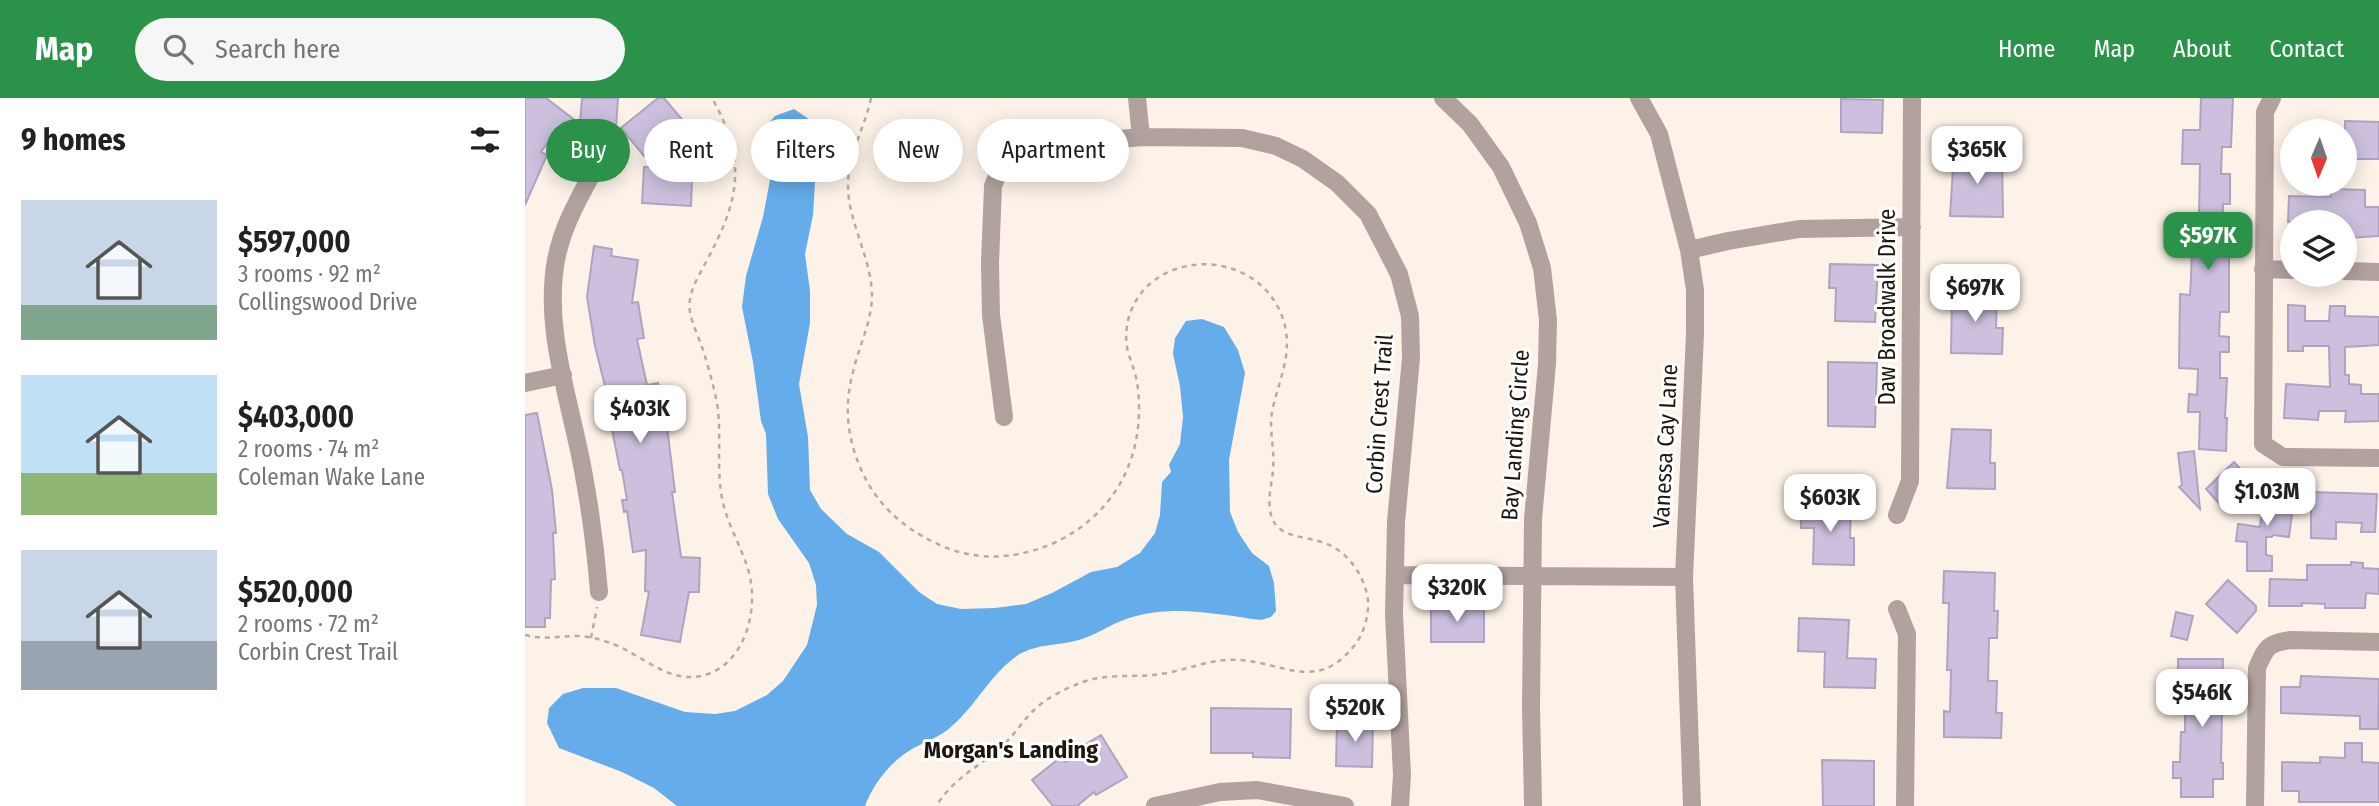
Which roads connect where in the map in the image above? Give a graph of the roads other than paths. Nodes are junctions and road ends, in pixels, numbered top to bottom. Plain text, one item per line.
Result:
1 (1137, 98) edge
2 (1443, 98) edge
3 (1639, 98) edge
4 (1912, 98) edge
5 (2272, 98) edge
6 (1141, 137) junction
7 (588, 182) edge
8 (1912, 227) junction
9 (1689, 250) junction
10 (2263, 269) junction
11 (2280, 270) edge
12 (2357, 271) edge
13 (2379, 272) edge
14 (563, 375) junction
15 (525, 383) edge
16 (1004, 417) dead end
17 (2379, 458) edge
18 (1897, 515) dead end
19 (1395, 575) junction
20 (1532, 576) junction
21 (1684, 577) junction
22 (599, 592) road end
23 (1897, 610) dead end
24 (2379, 642) edge
25 (1155, 806) edge
26 (1345, 806) edge
27 (1400, 806) edge
28 (1533, 806) edge
29 (1692, 806) edge
30 (1905, 806) edge
31 (2255, 806) edge

1 - 6 street
2 - 20 street, Bay Landing Circle
3 - 9 street, Vanessa Cay Lane
4 - 8 street, Daw Broadwalk Drive
5 - 10 street
6 - 16 street, Corbin Crest Trail
6 - 19 street, Corbin Crest Trail
7 - 14 street
8 - 9 street
8 - 18 street, Daw Broadwalk Drive
9 - 21 street, Vanessa Cay Lane
10 - 11 street
10 - 17 street
12 - 13 street
14 - 15 street
14 - 22 street
19 - 20 street
19 - 27 street, Corbin Crest Trail
20 - 21 street
20 - 28 street, Bay Landing Circle
21 - 29 street, Vanessa Cay Lane
23 - 30 street
24 - 31 street
25 - 26 street

